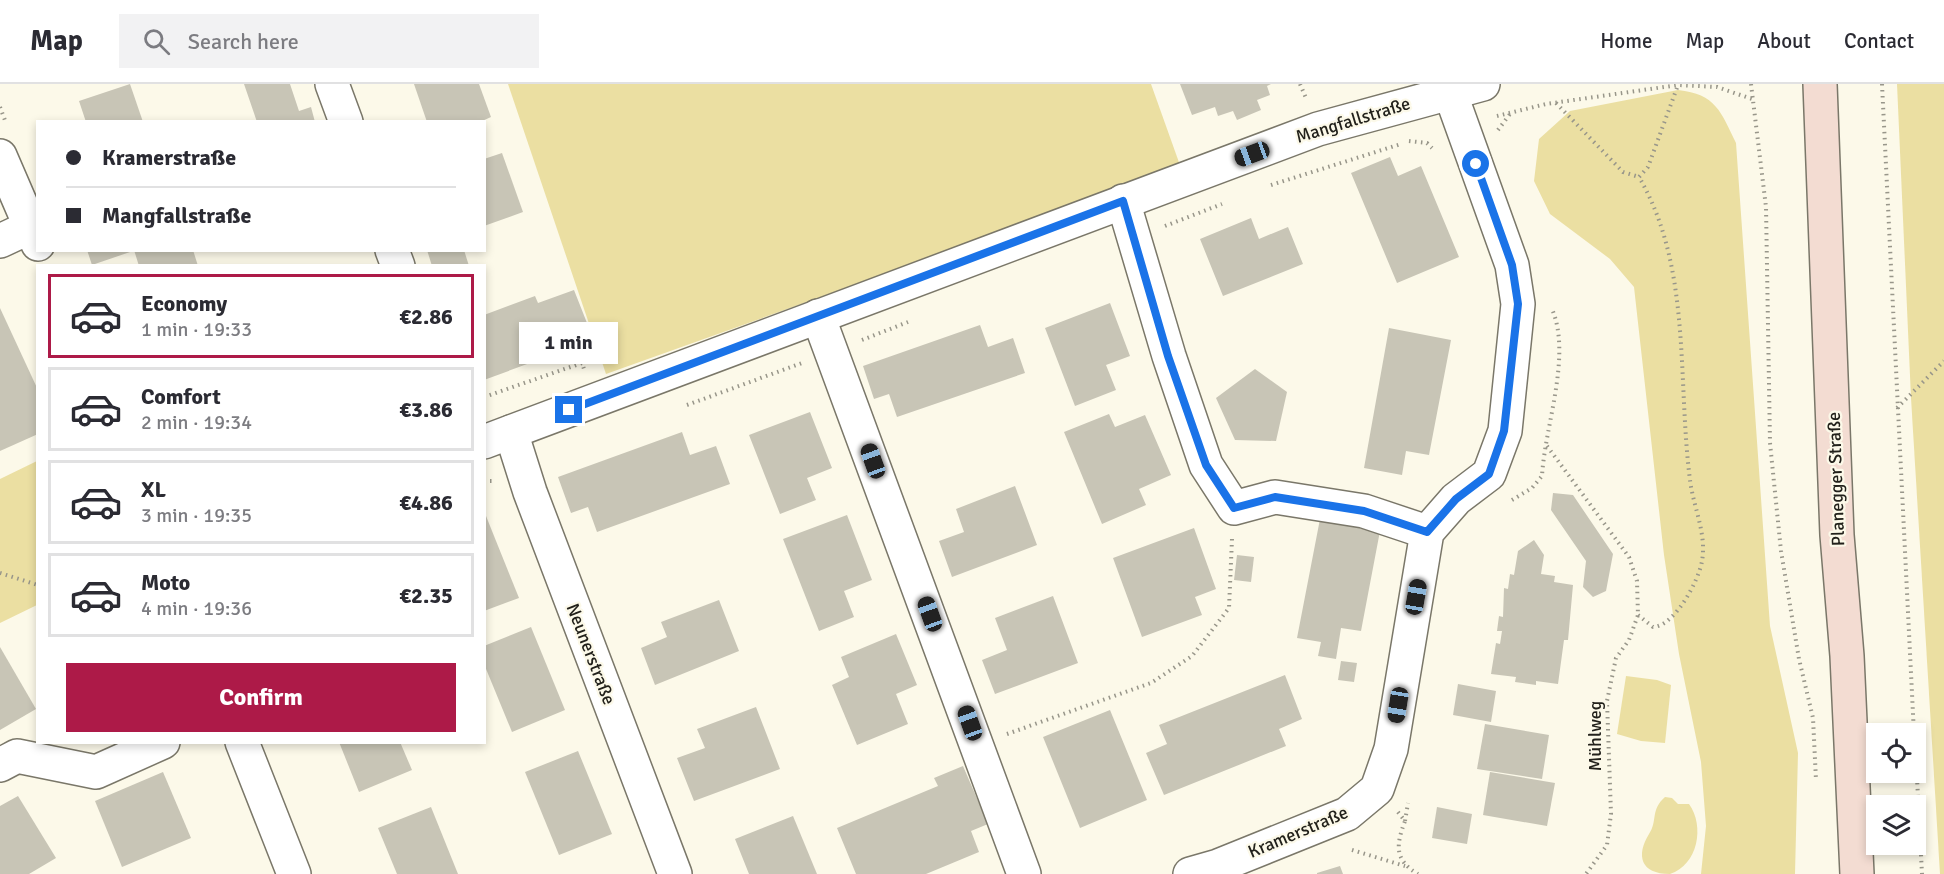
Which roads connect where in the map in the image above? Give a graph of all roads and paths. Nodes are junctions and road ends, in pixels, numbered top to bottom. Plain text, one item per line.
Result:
1 (333, 84) edge
2 (1483, 84) edge
3 (1751, 84) edge
4 (1820, 84) edge
5 (1881, 84) edge
6 (1678, 86) junction
7 (1449, 88) edge
8 (1752, 99) junction
9 (1556, 103) junction
10 (345, 120) edge
11 (1461, 124) junction
12 (0, 156) edge
13 (1639, 177) junction
14 (1123, 201) junction
15 (0, 241) edge
16 (36, 241) edge
17 (818, 315) junction
18 (1944, 361) edge
19 (1896, 409) junction
20 (498, 437) edge
21 (1506, 503) dead end
22 (1234, 508) junction
23 (1427, 532) junction
24 (0, 573) edge
25 (36, 584) edge
26 (1638, 615) junction
27 (1913, 723) edge
28 (159, 744) edge
29 (243, 744) edge
30 (978, 745) junction
31 (0, 765) edge
32 (1917, 783) edge
33 (1377, 789) junction
34 (1817, 790) dead end
35 (1409, 797) dead end
36 (1405, 821) junction
37 (1209, 871) edge
38 (294, 874) edge
39 (675, 874) edge
40 (1024, 874) edge
41 (1418, 874) edge
42 (1586, 874) edge
43 (1857, 874) edge
44 (1922, 874) edge

1 - 10 street
2 - 7 street, Mangfallstraße
3 - 8 path
4 - 43 main road, Planegger Straße
5 - 19 path
6 - 8 path
6 - 9 path
6 - 13 path
7 - 11 street
7 - 14 street, Mangfallstraße
8 - 34 path
9 - 11 path
9 - 13 path
11 - 23 street
12 - 16 street
13 - 26 path
14 - 17 street, Mangfallstraße
14 - 22 street
15 - 16 street
17 - 20 street, Mangfallstraße
17 - 30 street
18 - 19 path
19 - 27 path
20 - 39 street, Neunerstraße
21 - 26 path, Mühlweg
22 - 23 street
22 - 30 path
23 - 33 street
24 - 25 path
26 - 42 path, Mühlweg
28 - 31 street
29 - 38 street
30 - 40 street
32 - 44 path
33 - 36 path
33 - 37 street, Kramerstraße
35 - 36 path
36 - 41 path

